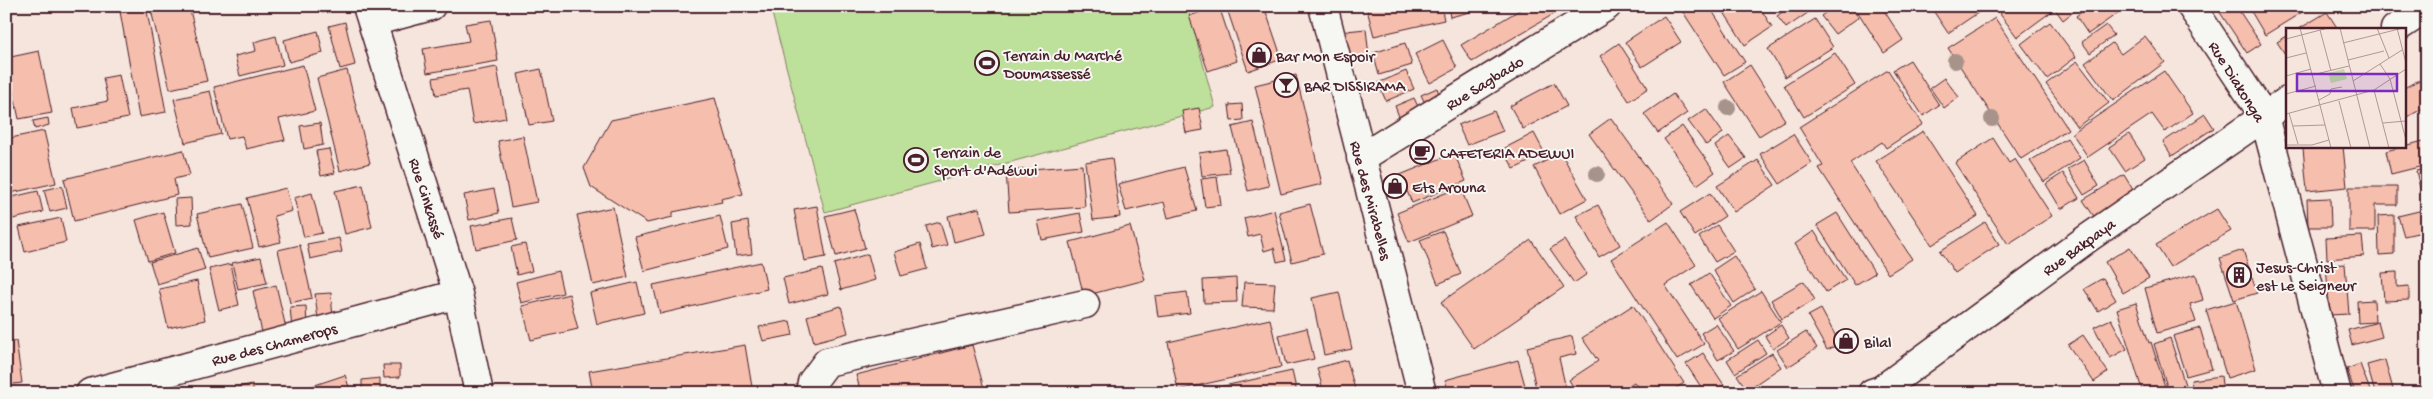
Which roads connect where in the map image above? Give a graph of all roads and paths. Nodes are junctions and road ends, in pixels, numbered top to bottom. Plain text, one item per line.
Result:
1 (431, 6) edge
2 (1323, 6) edge
3 (1607, 6) edge
4 (2191, 6) edge
5 (2427, 8) edge
6 (370, 14) edge
7 (2397, 28) edge
8 (2286, 102) edge
9 (2264, 116) junction
10 (1361, 158) junction
11 (458, 294) junction
12 (1086, 304) dead end
13 (1878, 392) edge
14 (90, 393) edge
15 (478, 393) edge
16 (810, 393) edge
17 (1422, 393) edge
18 (2337, 393) edge

1 - 6 street
2 - 10 street, Rue des Mirabelles
3 - 10 street, Rue Sagbado
4 - 9 street, Rue Diakonga
5 - 7 street
6 - 11 street, Rue Cinkassé
8 - 9 street, Rue Bakpaya
9 - 13 street, Rue Bakpaya
9 - 18 street, Rue Diakonga
10 - 17 street, Rue des Mirabelles
11 - 14 street, Rue des Chamerops
11 - 15 street, Rue Cinkassé
12 - 16 street

